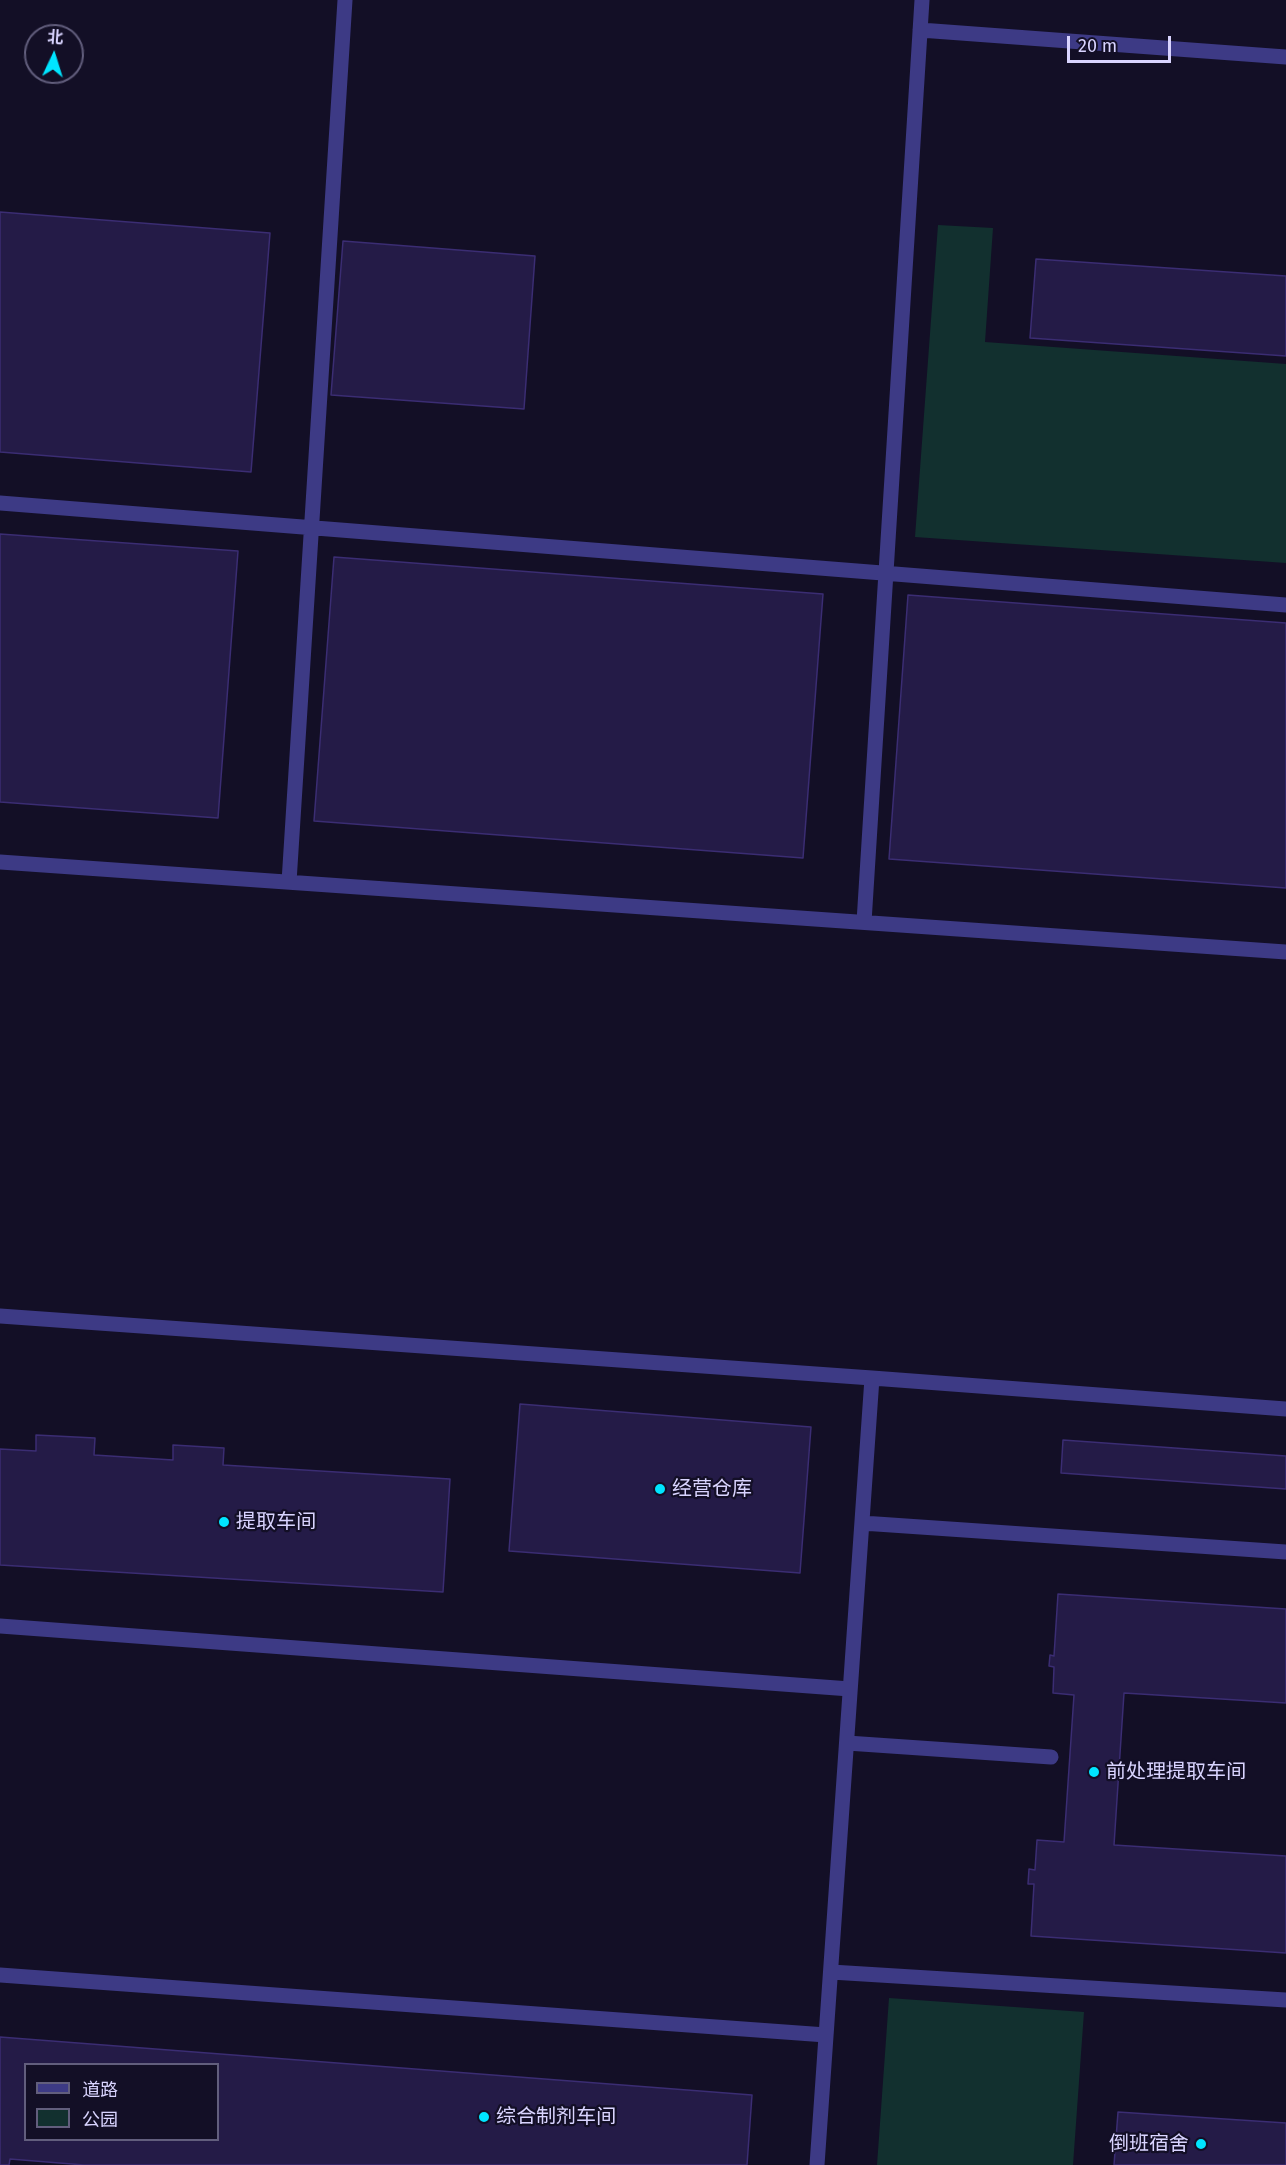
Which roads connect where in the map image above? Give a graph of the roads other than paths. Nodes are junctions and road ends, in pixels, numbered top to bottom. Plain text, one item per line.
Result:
1 (345, 0) edge
2 (922, 0) edge
3 (920, 30) junction
4 (1286, 57) edge
5 (0, 503) edge
6 (312, 528) junction
7 (886, 573) junction
8 (1286, 605) edge
9 (0, 862) edge
10 (289, 882) junction
11 (864, 922) junction
12 (1286, 952) edge
13 (0, 1316) edge
14 (872, 1378) junction
15 (1286, 1409) edge
16 (862, 1523) junction
17 (1286, 1552) edge
18 (0, 1626) edge
19 (850, 1689) junction
20 (847, 1743) junction
21 (1051, 1757) dead end
22 (831, 1972) junction
23 (0, 1975) edge
24 (1286, 2000) edge
25 (826, 2035) junction
26 (817, 2165) edge

1 - 6 lane
2 - 3 lane
3 - 4 lane
3 - 7 lane
5 - 6 lane
6 - 7 lane
6 - 10 lane
7 - 8 lane
7 - 11 lane
9 - 10 lane
10 - 11 lane
11 - 12 lane
13 - 14 lane
14 - 15 lane
14 - 16 lane
16 - 17 lane
16 - 19 lane
18 - 19 lane
19 - 20 lane
20 - 21 lane
20 - 22 lane
22 - 24 lane
22 - 25 lane
23 - 25 lane
25 - 26 lane

